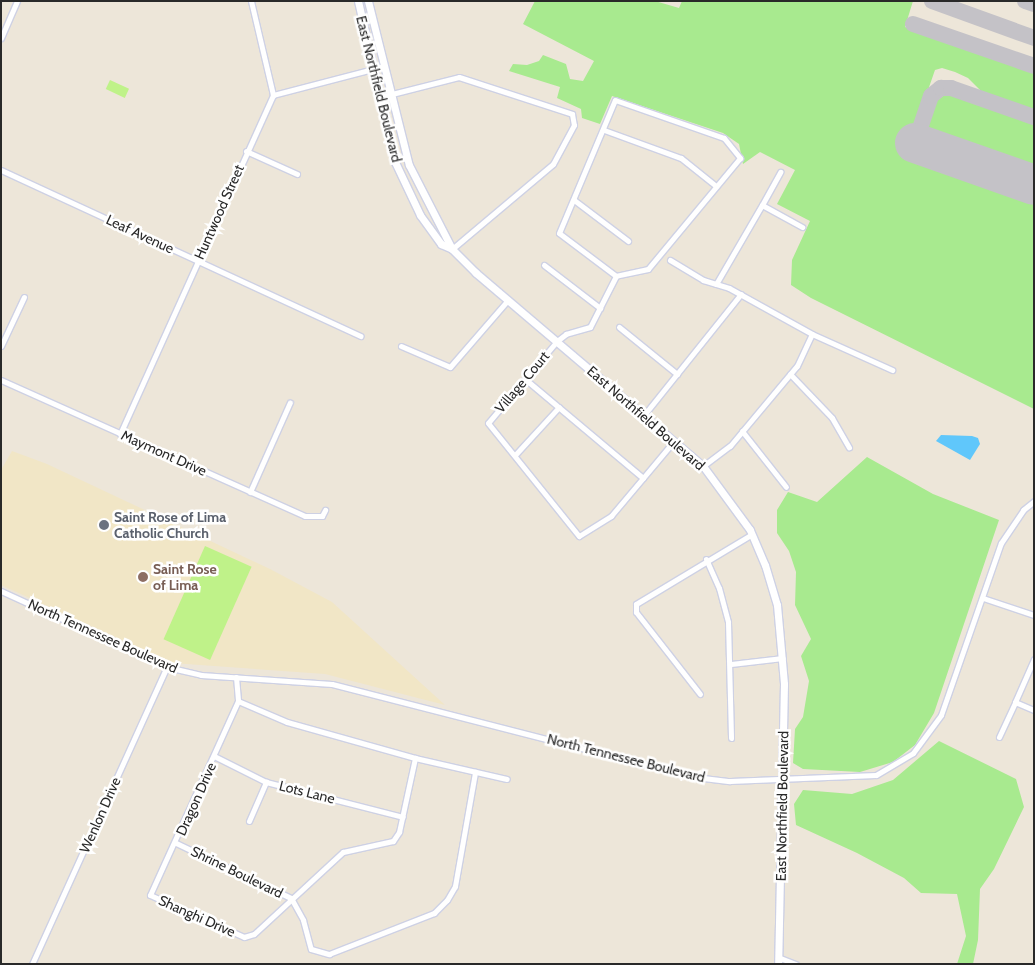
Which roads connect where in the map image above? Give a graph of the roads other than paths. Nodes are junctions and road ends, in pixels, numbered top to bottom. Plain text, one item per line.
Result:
1 (17, 1) edge
2 (251, 1) edge
3 (358, 1) edge
4 (368, 1) edge
5 (1, 38) edge
6 (384, 66) junction
7 (373, 69) junction
8 (390, 93) junction
9 (273, 95) junction
10 (380, 96) junction
11 (604, 130) junction
12 (246, 151) junction
13 (1, 170) edge
14 (780, 172) dead end
15 (297, 174) dead end
16 (716, 186) junction
17 (574, 200) junction
18 (762, 205) junction
19 (802, 227) dead end
20 (628, 241) dead end
21 (452, 249) junction
22 (197, 260) junction
23 (670, 260) dead end
24 (544, 265) dead end
25 (616, 276) junction
26 (716, 284) junction
27 (741, 294) junction
28 (24, 297) dead end
29 (508, 300) junction
30 (600, 308) junction
31 (619, 327) dead end
32 (812, 334) junction
33 (360, 336) dead end
34 (557, 341) junction
35 (1, 346) edge
36 (401, 346) dead end
37 (892, 370) dead end
38 (677, 374) junction
39 (790, 374) junction
40 (525, 379) junction
41 (1, 380) edge
42 (290, 402) dead end
43 (559, 407) junction
44 (644, 415) junction
45 (742, 431) junction
46 (120, 434) junction
47 (674, 441) junction
48 (849, 448) dead end
49 (515, 455) junction
50 (703, 466) junction
51 (643, 478) junction
52 (786, 487) dead end
53 (250, 492) junction
54 (1034, 501) edge
55 (325, 510) dead end
56 (752, 534) junction
57 (706, 560) junction
58 (1, 591) edge
59 (983, 598) junction
60 (1034, 615) edge
61 (783, 658) junction
62 (1034, 659) edge
63 (731, 664) junction
64 (167, 667) junction
65 (236, 677) junction
66 (700, 694) dead end
67 (238, 700) junction
68 (1015, 702) junction
69 (1034, 710) edge
70 (999, 737) dead end
71 (731, 738) dead end
72 (214, 756) junction
73 (416, 758) junction
74 (475, 772) junction
75 (507, 779) dead end
76 (782, 780) junction
77 (266, 782) junction
78 (403, 816) junction
79 (249, 821) dead end
80 (176, 843) junction
81 (150, 895) joint
82 (291, 898) junction
83 (780, 962) edge
84 (32, 964) edge
85 (796, 964) edge

1 - 5 street
2 - 9 street
3 - 7 main road, East Northfield Boulevard
4 - 6 main road, East Northfield Boulevard
6 - 7 street
6 - 8 main road, East Northfield Boulevard
7 - 9 street
7 - 10 main road, East Northfield Boulevard
8 - 10 street
8 - 21 main road, East Northfield Boulevard
8 - 21 street
9 - 12 street, Huntwood Street
10 - 21 main road, East Northfield Boulevard
11 - 16 street
11 - 16 street
11 - 17 street
12 - 15 street
12 - 22 street, Huntwood Street
13 - 22 street, Leaf Avenue
14 - 18 street
16 - 25 street
17 - 20 street
17 - 25 street
18 - 19 street
18 - 26 street
21 - 29 main road, East Northfield Boulevard
22 - 33 street, Leaf Avenue
22 - 46 street, Huntwood Street
23 - 26 street
24 - 30 street
25 - 30 street
26 - 27 street
27 - 32 street
27 - 38 street
28 - 35 street
29 - 34 main road, East Northfield Boulevard
29 - 36 street
30 - 34 street
31 - 38 street
32 - 37 street
32 - 39 street
34 - 40 street, Village Court
34 - 44 main road, East Northfield Boulevard
38 - 44 street
39 - 45 street
39 - 48 street
40 - 43 street
40 - 49 street, Village Court
41 - 46 street, Maymont Drive
42 - 53 street
43 - 49 street
43 - 51 street
44 - 47 main road, East Northfield Boulevard
45 - 50 street
45 - 52 street
46 - 53 street, Maymont Drive
47 - 50 main road, East Northfield Boulevard
47 - 51 street
49 - 51 street
50 - 56 main road, East Northfield Boulevard
53 - 55 street, Maymont Drive
54 - 59 street, North Tennessee Boulevard
56 - 57 street
56 - 61 main road, East Northfield Boulevard
57 - 63 street
57 - 66 street
58 - 64 street, North Tennessee Boulevard
59 - 60 street
59 - 76 street, North Tennessee Boulevard
61 - 63 street
61 - 76 main road, East Northfield Boulevard
62 - 68 street
63 - 71 street
64 - 65 street, North Tennessee Boulevard
64 - 84 street, Wenlon Drive
65 - 67 street
65 - 76 street, North Tennessee Boulevard
67 - 72 street, Dragon Drive
67 - 73 street
68 - 69 street
68 - 70 street
72 - 77 street, Lots Lane
72 - 80 street, Dragon Drive
73 - 74 street
73 - 78 street, Shanghi Drive
74 - 75 street
74 - 82 street, Shrine Boulevard
76 - 83 main road, East Northfield Boulevard
77 - 78 street, Lots Lane
77 - 79 street
78 - 82 street, Shanghi Drive
80 - 81 street, Dragon Drive
80 - 82 street, Shrine Boulevard
81 - 82 street, Shanghi Drive
83 - 85 street

